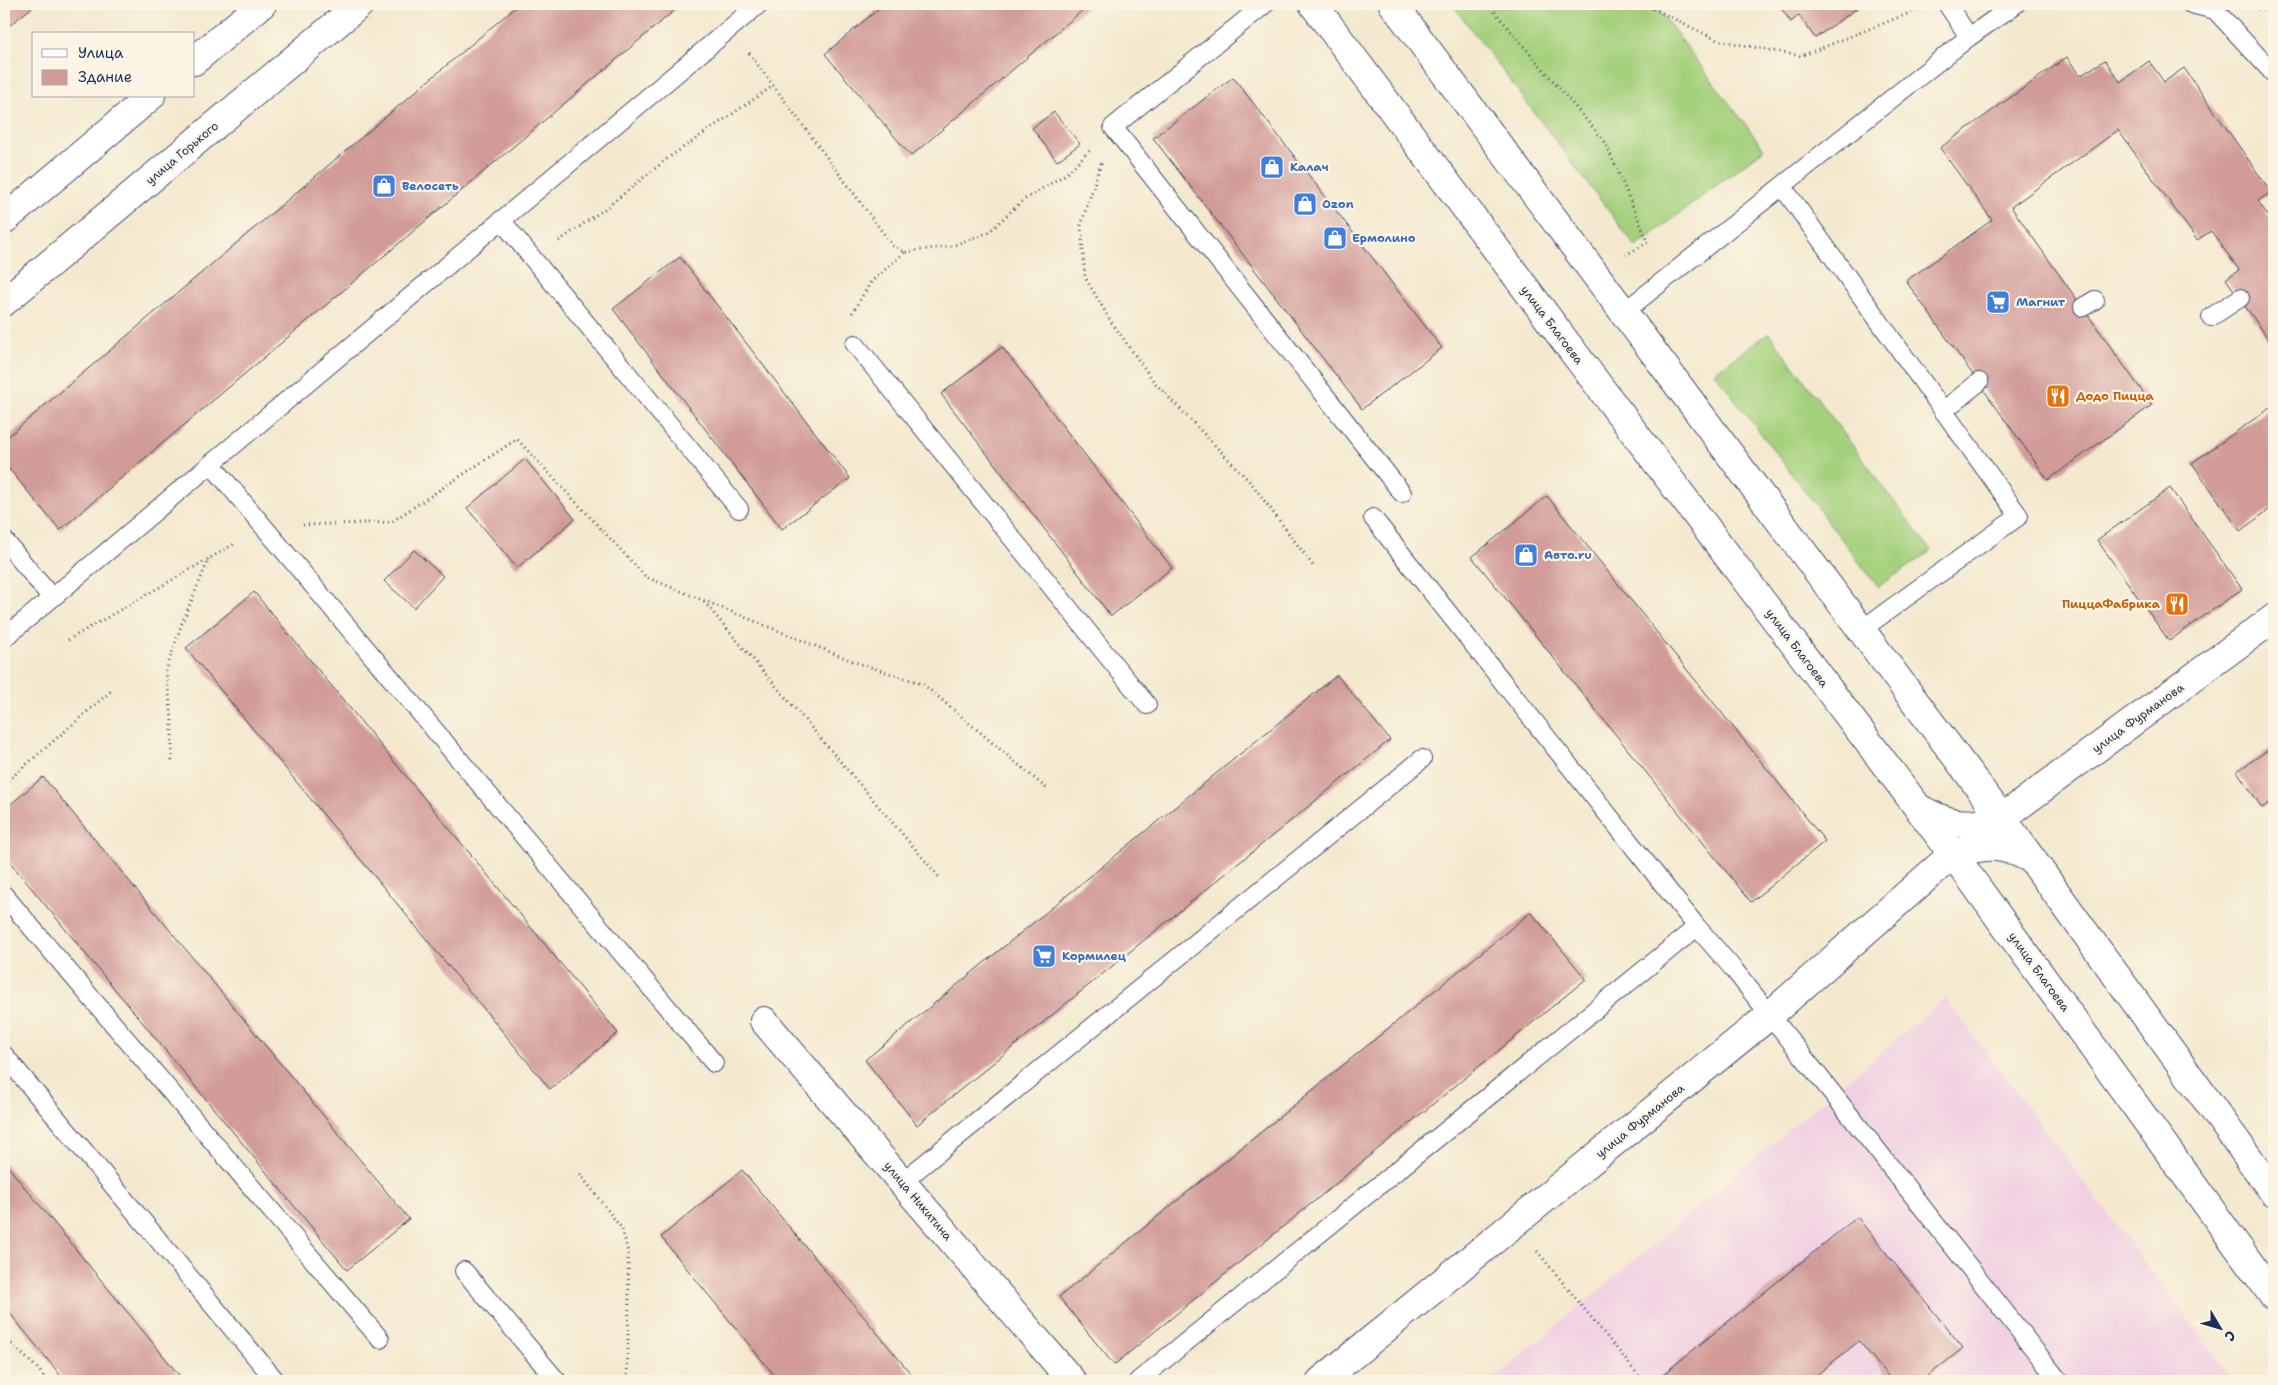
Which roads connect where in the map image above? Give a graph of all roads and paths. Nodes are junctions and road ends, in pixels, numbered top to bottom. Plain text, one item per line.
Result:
1 (262, 4) edge
2 (360, 4) edge
3 (758, 4) edge
4 (1265, 4) edge
5 (1313, 4) edge
6 (1393, 4) edge
7 (1488, 4) edge
8 (1644, 4) edge
9 (1947, 4) edge
10 (2016, 4) edge
11 (2191, 4) edge
12 (1923, 8) dead end
13 (730, 28) junction
14 (1969, 37) junction
15 (195, 60) edge
16 (2272, 66) edge
17 (773, 86) junction
18 (149, 98) edge
19 (1113, 127) junction
20 (1782, 186) junction
21 (4, 220) edge
22 (500, 220) junction
23 (905, 252) junction
24 (1621, 258) dead end
25 (533, 260) junction
26 (2240, 298) dead end
27 (4, 302) edge
28 (1624, 312) junction
29 (2211, 317) dead end
30 (855, 344) joint
31 (1979, 382) dead end
32 (1943, 411) junction
33 (211, 464) junction
34 (1402, 493) dead end
35 (739, 509) dead end
36 (1373, 518) dead end
37 (264, 526) junction
38 (4, 540) edge
39 (209, 558) junction
40 (1314, 567) dead end
41 (52, 598) junction
42 (703, 600) junction
43 (2274, 618) edge
44 (1861, 630) junction
45 (4, 638) edge
46 (68, 640) dead end
47 (111, 691) dead end
48 (1147, 705) dead end
49 (1422, 759) dead end
50 (172, 761) dead end
51 (4, 784) edge
52 (1046, 788) dead end
53 (1917, 807) junction
54 (2002, 818) junction
55 (1953, 854) junction
56 (2033, 860) junction
57 (939, 877) dead end
58 (4, 895) edge
59 (1697, 927) junction
60 (1770, 1016) junction
61 (764, 1021) dead end
62 (4, 1055) edge
63 (714, 1063) dead end
64 (580, 1174) dead end
65 (902, 1182) junction
66 (2274, 1193) edge
67 (1514, 1224) junction
68 (464, 1270) dead end
69 (2274, 1296) edge
70 (4, 1337) edge
71 (380, 1339) dead end
72 (46, 1381) edge
73 (276, 1381) edge
74 (557, 1381) edge
75 (627, 1381) edge
76 (1072, 1381) edge
77 (1138, 1381) edge
78 (1321, 1381) edge
79 (1643, 1381) edge
80 (2059, 1381) edge

1 - 15 main road
2 - 27 main road, улица Горького
3 - 13 lane
4 - 19 lane
5 - 53 main road, улица Благоева
6 - 28 main road
7 - 24 path
8 - 12 path
9 - 14 lane
10 - 14 lane
11 - 16 lane
13 - 17 path
13 - 22 lane
14 - 20 lane
17 - 23 path
17 - 25 path
18 - 21 main road
19 - 23 path
19 - 34 lane
19 - 40 path
20 - 28 lane
20 - 32 lane
22 - 25 lane
22 - 33 lane
23 - 30 path
25 - 35 lane
26 - 29 lane
28 - 44 main road
30 - 48 lane
31 - 32 lane
32 - 44 lane
33 - 37 lane
33 - 41 lane
36 - 59 lane
37 - 39 path
37 - 42 path
37 - 63 lane
38 - 41 lane
39 - 46 path
39 - 50 path
41 - 45 lane
42 - 52 path
42 - 57 path
43 - 54 main road, улица Фурманова
44 - 54 main road
47 - 51 path
49 - 65 lane
53 - 54 main road
53 - 55 main road, улица Благоева
54 - 56 main road
55 - 56 main road
55 - 60 main road, улица Фурманова
55 - 69 main road, улица Благоева
56 - 66 main road
58 - 71 lane
59 - 60 lane
59 - 77 lane
60 - 67 main road, улица Фурманова
60 - 80 lane
61 - 65 main road, улица Никитина
62 - 73 lane
64 - 75 path
65 - 76 main road, улица Никитина
67 - 78 main road, улица Фурманова
67 - 79 path
68 - 74 lane
70 - 72 path

